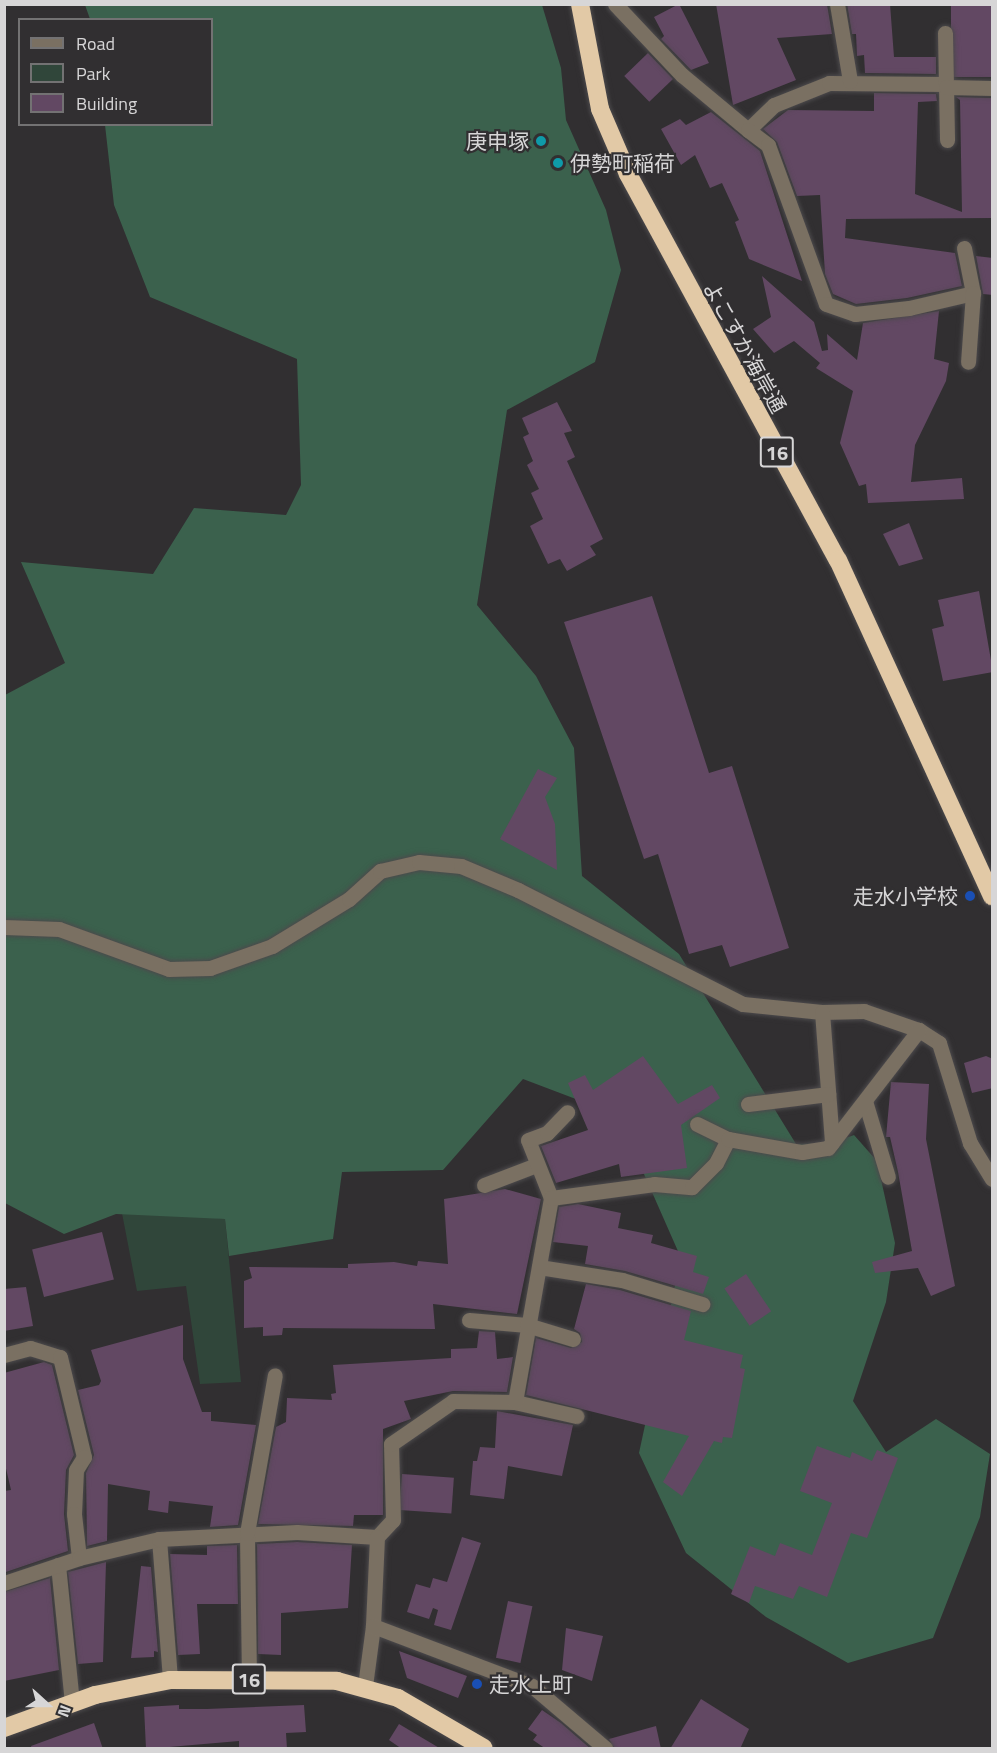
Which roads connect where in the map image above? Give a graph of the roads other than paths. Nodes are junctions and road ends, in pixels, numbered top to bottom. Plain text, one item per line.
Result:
1 (580, 4) edge
2 (837, 4) edge
3 (616, 5) edge
4 (945, 33) dead end
5 (850, 81) junction
6 (946, 85) junction
7 (993, 88) edge
8 (748, 130) junction
9 (947, 140) dead end
10 (964, 248) dead end
11 (973, 293) junction
12 (968, 362) dead end
13 (993, 896) edge
14 (4, 927) edge
15 (822, 1012) junction
16 (920, 1030) junction
17 (828, 1094) junction
18 (865, 1101) junction
19 (748, 1104) dead end
20 (567, 1112) dead end
21 (697, 1124) dead end
22 (728, 1139) junction
23 (832, 1143) junction
24 (537, 1165) junction
25 (888, 1177) dead end
26 (993, 1179) edge
27 (484, 1185) dead end
28 (551, 1198) junction
29 (539, 1267) junction
30 (702, 1304) dead end
31 (469, 1320) dead end
32 (527, 1325) junction
33 (573, 1339) dead end
34 (4, 1355) edge
35 (275, 1375) dead end
36 (515, 1402) junction
37 (576, 1416) dead end
38 (247, 1533) junction
39 (377, 1537) junction
40 (159, 1539) junction
41 (79, 1558) junction
42 (58, 1565) junction
43 (4, 1583) edge
44 (373, 1626) junction
45 (249, 1679) junction
46 (170, 1680) junction
47 (365, 1686) junction
48 (72, 1702) junction
49 (4, 1728) edge
50 (484, 1749) edge
51 (605, 1749) edge

1 - 13 highway, よこすか海岸通 / 16
2 - 5 street
3 - 8 street
4 - 6 street
5 - 6 street
5 - 8 street
6 - 7 street
6 - 9 street
8 - 11 street
10 - 11 street
11 - 12 street
14 - 15 street
15 - 16 street
15 - 17 street
16 - 18 street
16 - 26 street
17 - 19 street
17 - 23 street
18 - 23 street
18 - 25 street
20 - 24 street
21 - 22 street
22 - 23 street
22 - 28 street
24 - 27 street
24 - 28 street
28 - 29 street
29 - 30 street
29 - 32 street
31 - 32 street
32 - 33 street
32 - 36 street
34 - 41 street
35 - 38 street
36 - 37 street
36 - 39 street
38 - 39 street
38 - 40 street
38 - 45 street
39 - 44 street
40 - 41 street
40 - 46 street
41 - 42 street
42 - 43 street
42 - 48 street
44 - 47 street
44 - 51 street
45 - 46 highway, 16
45 - 47 highway, 16
46 - 48 highway, 16
47 - 50 highway, 16
48 - 49 highway, 16

